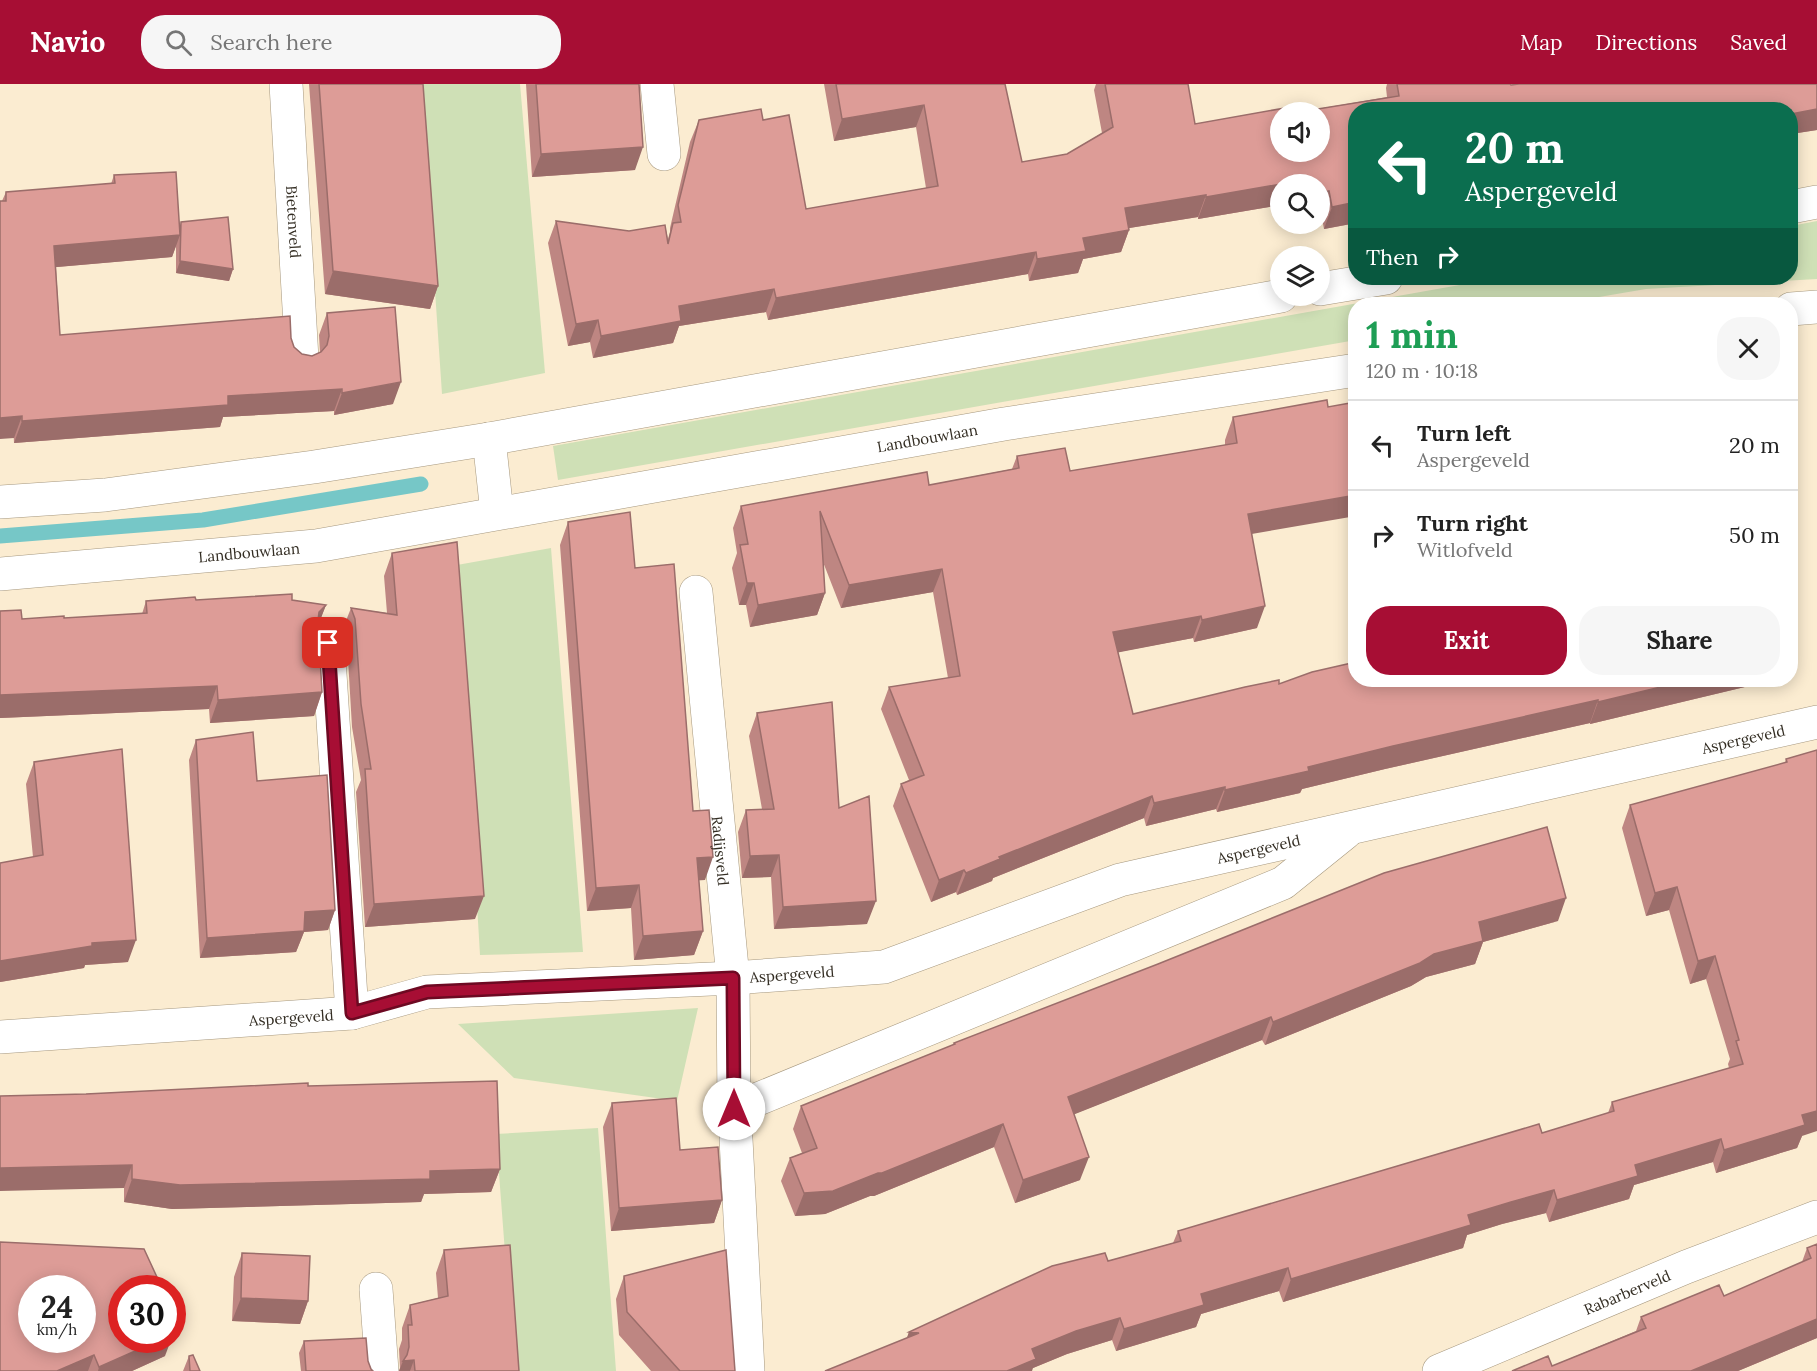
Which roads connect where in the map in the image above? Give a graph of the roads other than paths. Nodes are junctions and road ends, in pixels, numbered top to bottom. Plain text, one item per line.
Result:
1 (286, 84) edge
2 (657, 84) edge
3 (664, 154) dead end
4 (1817, 202) edge
5 (1798, 206) edge
6 (1348, 284) edge
7 (1330, 287) edge
8 (1270, 298) edge
9 (1817, 307) edge
10 (1798, 308) edge
11 (302, 359) edge
12 (1348, 371) edge
13 (489, 439) junction
14 (0, 502) edge
15 (497, 513) junction
16 (0, 574) edge
17 (696, 592) dead end
18 (328, 643) dead end
19 (1817, 722) edge
20 (1352, 828) junction
21 (733, 978) junction
22 (352, 1013) junction
23 (0, 1037) edge
24 (734, 1124) junction
25 (1817, 1217) edge
26 (376, 1289) dead end
27 (382, 1371) edge
28 (748, 1371) edge
29 (1439, 1371) edge

1 - 11 street, Bietenveld
2 - 3 street
4 - 5 street
6 - 7 street
8 - 13 street
9 - 10 street
12 - 15 street, Landbouwlaan
13 - 14 street
13 - 15 street
15 - 16 street, Landbouwlaan
17 - 21 street, Radijsveld
18 - 22 street
19 - 20 street, Aspergeveld
20 - 21 street, Aspergeveld
20 - 24 street, Aspergeveld
21 - 22 street, Aspergeveld
21 - 24 street, Radijsveld
22 - 23 street, Aspergeveld
24 - 28 street, Radijsveld
25 - 29 street, Rabarberveld
26 - 27 street

